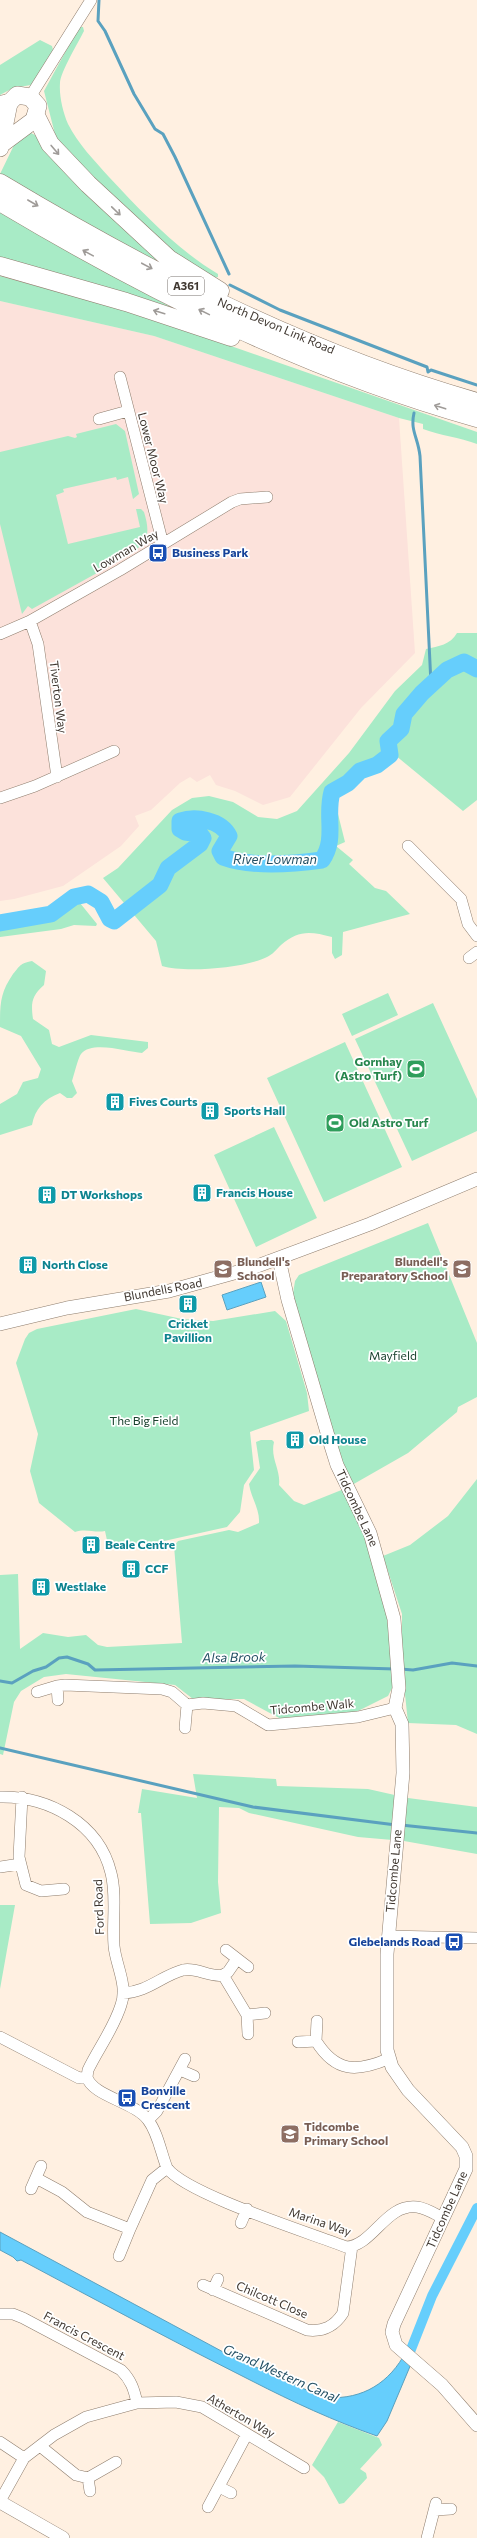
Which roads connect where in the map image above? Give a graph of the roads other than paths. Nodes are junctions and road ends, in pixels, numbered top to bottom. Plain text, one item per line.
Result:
1 (91, 0) edge
2 (30, 98) junction
3 (4, 104) edge
4 (36, 116) junction
5 (1, 146) edge
6 (0, 183) edge
7 (0, 202) edge
8 (0, 266) edge
9 (329, 367) junction
10 (381, 370) junction
11 (120, 377) dead end
12 (477, 402) edge
13 (128, 411) junction
14 (477, 418) edge
15 (99, 419) dead end
16 (267, 497) dead end
17 (163, 544) junction
18 (30, 621) junction
19 (0, 634) edge
20 (114, 751) dead end
21 (57, 777) junction
22 (0, 798) edge
23 (408, 846) dead end
24 (477, 936) edge
25 (477, 1179) edge
26 (279, 1258) junction
27 (0, 1324) edge
28 (57, 1686) junction
29 (37, 1692) dead end
30 (58, 1700) dead end
31 (187, 1706) junction
32 (395, 1708) junction
33 (185, 1728) dead end
34 (0, 1797) edge
35 (22, 1797) junction
36 (20, 1864) junction
37 (0, 1867) edge
38 (64, 1889) dead end
39 (388, 1936) junction
40 (477, 1938) edge
41 (226, 1950) dead end
42 (237, 1959) junction
43 (248, 1967) dead end
44 (223, 1975) junction
45 (123, 1993) junction
46 (265, 2013) dead end
47 (247, 2015) junction
48 (317, 2021) dead end
49 (248, 2034) dead end
50 (0, 2037) edge
51 (316, 2041) junction
52 (298, 2042) dead end
53 (185, 2058) dead end
54 (388, 2058) junction
55 (180, 2070) junction
56 (194, 2076) dead end
57 (87, 2077) junction
58 (148, 2120) junction
59 (42, 2166) dead end
60 (167, 2168) junction
61 (36, 2178) junction
62 (31, 2189) dead end
63 (247, 2209) junction
64 (443, 2218) junction
65 (241, 2223) dead end
66 (130, 2229) junction
67 (352, 2246) junction
68 (118, 2256) dead end
69 (218, 2279) dead end
70 (203, 2284) dead end
71 (213, 2290) junction
72 (0, 2314) edge
73 (137, 2403) junction
74 (477, 2425) edge
75 (247, 2434) junction
76 (0, 2442) edge
77 (40, 2446) junction
78 (24, 2458) junction
79 (291, 2460) junction
80 (116, 2462) dead end
81 (304, 2468) dead end
82 (285, 2470) dead end
83 (88, 2478) junction
84 (219, 2487) junction
85 (90, 2490) dead end
86 (231, 2493) dead end
87 (0, 2501) edge
88 (208, 2507) dead end
89 (451, 2509) dead end
90 (62, 2538) edge
91 (427, 2538) edge

1 - 2 street
2 - 3 main road
2 - 4 main road
3 - 5 main road
4 - 5 main road
4 -> 10 highway
6 -> 10 highway, North Devon Link Road / A361
9 -> 7 highway, North Devon Link Road / A361
9 -> 8 highway
14 -> 9 highway, North Devon Link Road / A361
10 - 12 highway, North Devon Link Road / A361
11 - 13 street, Lower Moor Way
13 - 15 street
13 - 17 street, Lower Moor Way
16 - 17 street, Lowman Way
17 - 18 street, Lowman Way
18 - 19 street, Lowman Way
18 - 21 street, Tiverton Way
20 - 21 street
21 - 22 street
23 - 24 street
25 - 26 street, Blundells Road
26 - 27 street, Blundells Road
26 - 32 street, Tidcombe Lane
28 - 29 street
28 - 30 street
28 - 31 street
31 - 32 street, Tidcombe Walk
31 - 33 street
32 - 39 street, Tidcombe Lane
34 - 35 street, Ford Road
35 - 36 street
35 - 45 street, Ford Road
36 - 37 street
36 - 38 street
39 - 40 street
39 - 54 street, Tidcombe Lane
41 - 42 street
42 - 43 street
42 - 44 street
44 - 45 street
44 - 47 street
45 - 57 street, Ford Road
46 - 47 street
47 - 49 street
48 - 51 street
50 - 57 street
51 - 52 street
51 - 54 street
53 - 55 street
54 - 64 street, Tidcombe Lane
55 - 56 street
55 - 58 street
57 - 58 street
58 - 60 street
59 - 61 street
60 - 63 street, Marina Way
60 - 66 street
61 - 62 street
61 - 66 street
63 - 65 street
63 - 67 street, Marina Way
64 - 67 street, Marina Way
64 - 74 street, Tidcombe Lane
66 - 68 street
67 - 71 street, Chilcott Close
69 - 71 street
70 - 71 street, Chilcott Close
72 - 73 street, Francis Crescent
73 - 75 street, Atherton Way
73 - 77 street, Atherton Way
75 - 79 street, Atherton Way
75 - 84 street
76 - 78 street
77 - 78 street, Atherton Way
77 - 83 street
78 - 87 street, Atherton Way
79 - 81 street, Atherton Way
79 - 82 street
80 - 83 street
83 - 85 street
84 - 86 street
84 - 88 street
87 - 90 street
89 - 91 street

